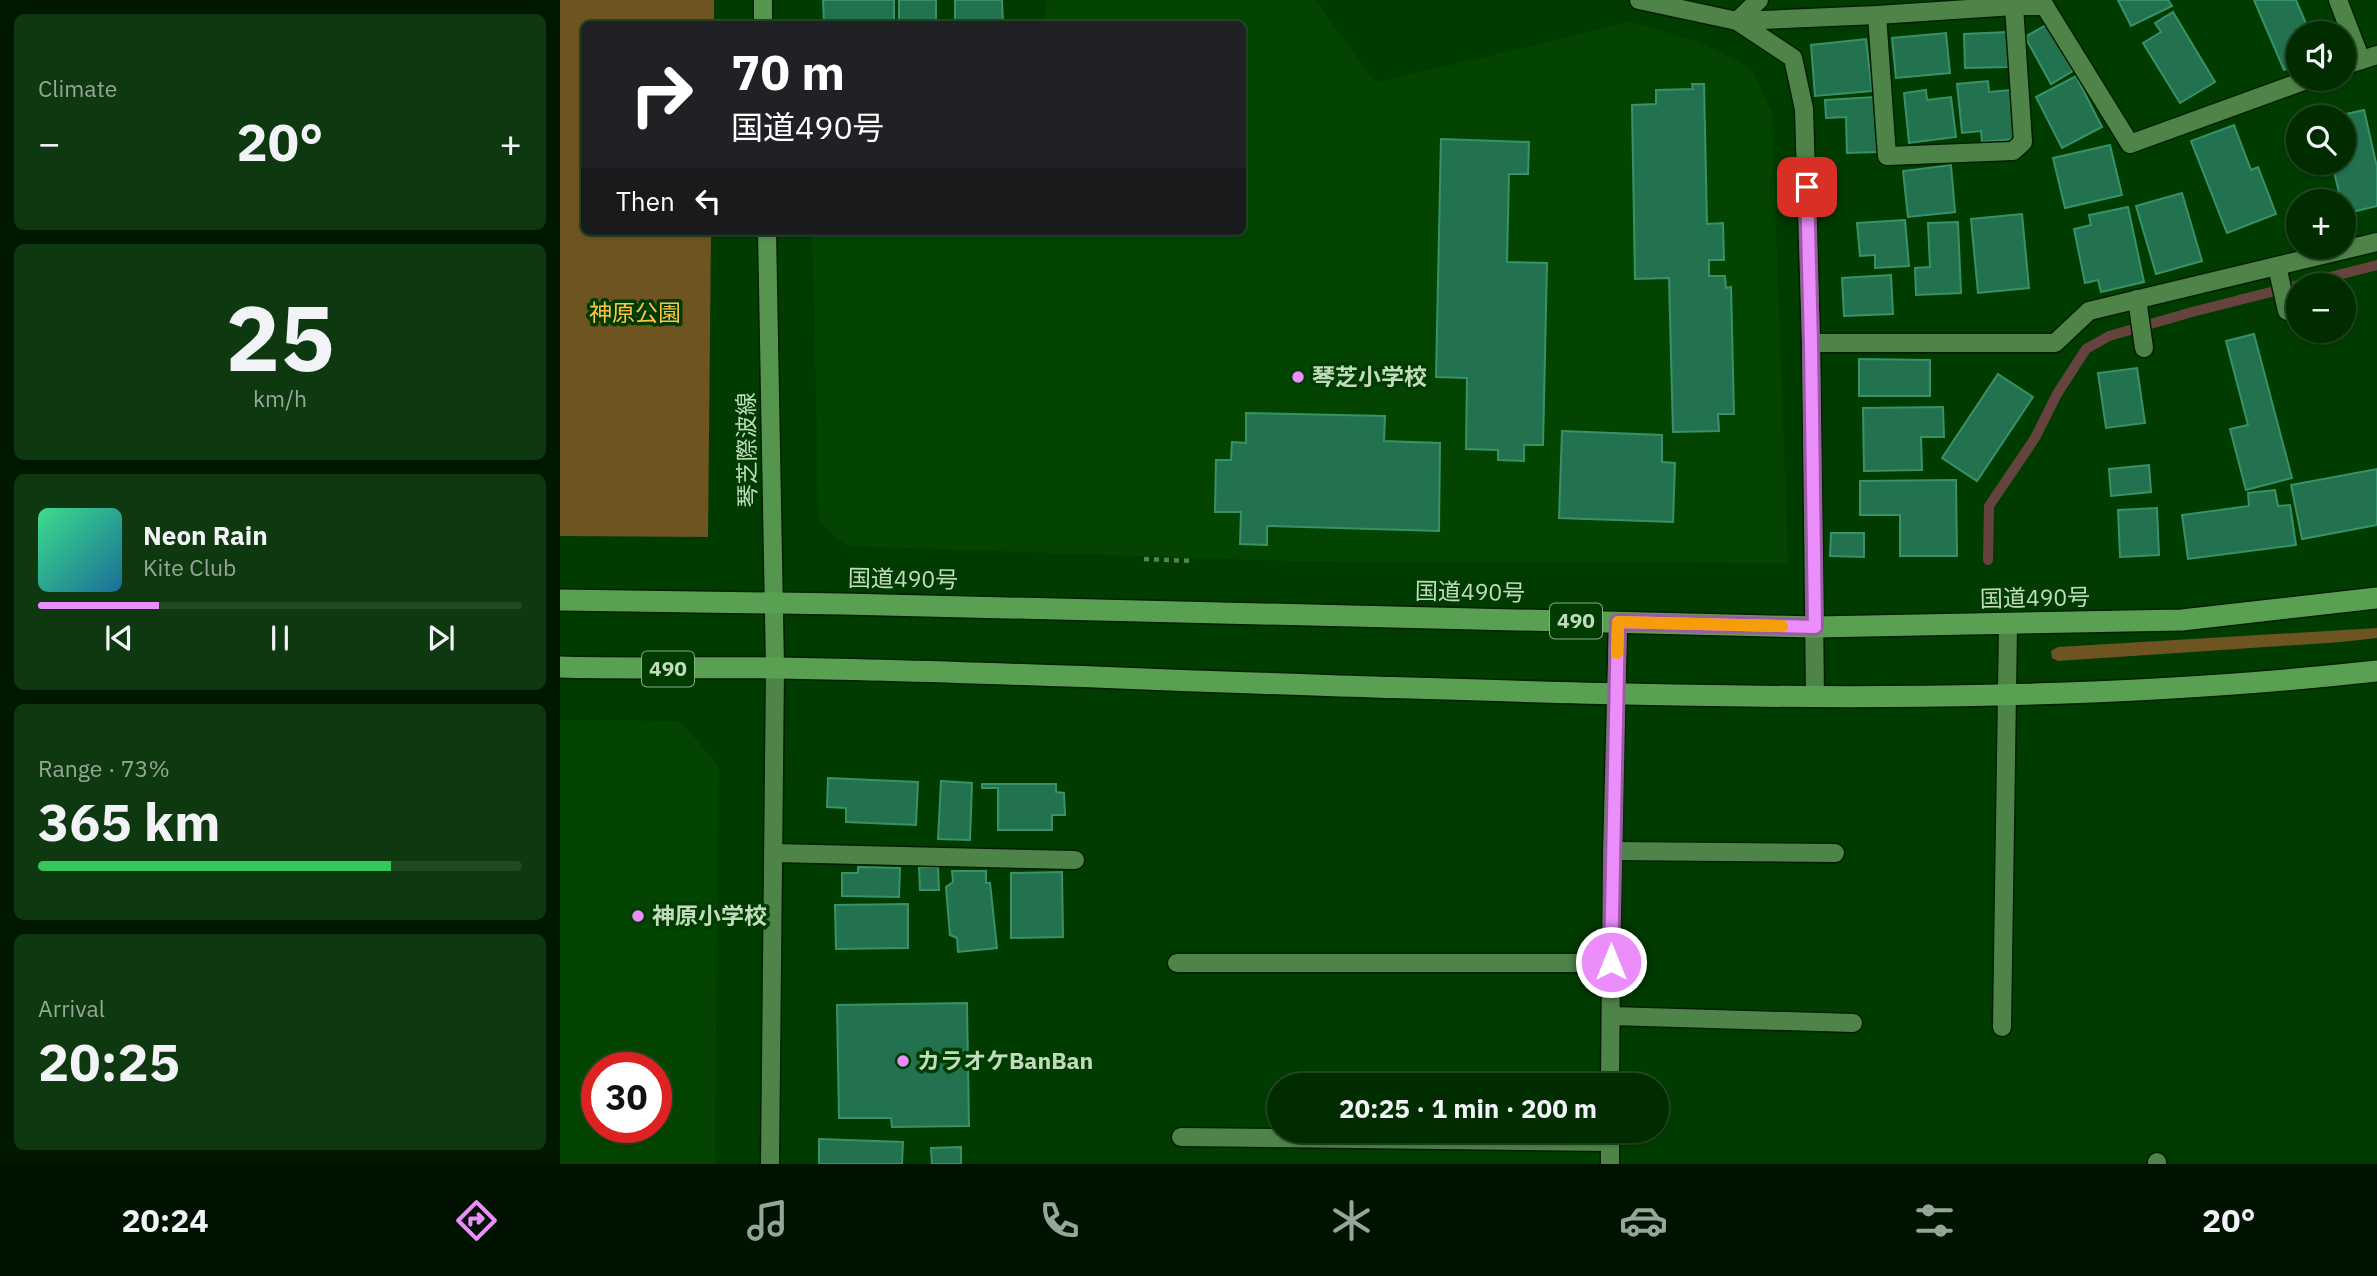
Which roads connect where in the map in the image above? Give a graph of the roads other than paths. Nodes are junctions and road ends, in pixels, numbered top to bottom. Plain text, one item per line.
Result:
1 (763, 0) edge
2 (1639, 0) edge
3 (1759, 0) edge
4 (2337, 0) edge
5 (2043, 3) edge
6 (2014, 6) junction
7 (1877, 15) junction
8 (764, 21) edge
9 (1737, 21) junction
10 (2369, 57) edge
11 (2286, 87) edge
12 (767, 235) edge
13 (2377, 242) edge
14 (2277, 267) junction
15 (2138, 302) junction
16 (2286, 307) edge
17 (1811, 343) junction
18 (2144, 348) dead end
19 (2377, 598) edge
20 (560, 600) edge
21 (774, 603) junction
22 (1618, 622) junction
23 (2008, 625) junction
24 (1815, 627) junction
25 (560, 667) edge
26 (775, 668) junction
27 (2377, 671) edge
28 (1617, 694) junction
29 (1815, 696) junction
30 (2007, 696) junction
31 (1612, 851) junction
32 (774, 853) junction
33 (1835, 853) dead end
34 (1076, 860) dead end
35 (1611, 962) junction
36 (1177, 963) dead end
37 (1611, 1016) junction
38 (1853, 1023) dead end
39 (2001, 1027) dead end
40 (1610, 1073) edge
41 (1181, 1137) dead end
42 (1267, 1137) edge
43 (1610, 1143) edge
44 (770, 1164) edge
45 (1610, 1164) edge

1 - 8 main road
2 - 9 street
3 - 9 street
4 - 10 street
5 - 6 street
5 - 11 street
6 - 7 street
6 - 7 street
7 - 9 street
9 - 17 street
12 - 21 main road, 琴芝際波線
13 - 14 street
14 - 15 street
14 - 16 street
15 - 17 street
15 - 18 street
17 - 24 street
19 - 23 highway, 国道490号 / 490
20 - 21 highway, 国道490号 / 490
21 - 22 highway, 国道490号 / 490
21 - 26 main road, 琴芝際波線
22 - 24 highway, 国道490号 / 490
22 - 28 street
23 - 24 highway, 国道490号 / 490
23 - 30 street
24 - 29 street
25 - 26 highway, 490
26 - 28 highway, 490
26 - 32 street
27 - 30 highway, 490
28 - 29 highway, 490
28 - 31 street
29 - 30 highway, 490
30 - 39 street
31 - 33 street
31 - 35 street
32 - 34 street
32 - 44 street
35 - 36 street
35 - 37 street
37 - 38 street
37 - 40 street
41 - 42 street
43 - 45 street

